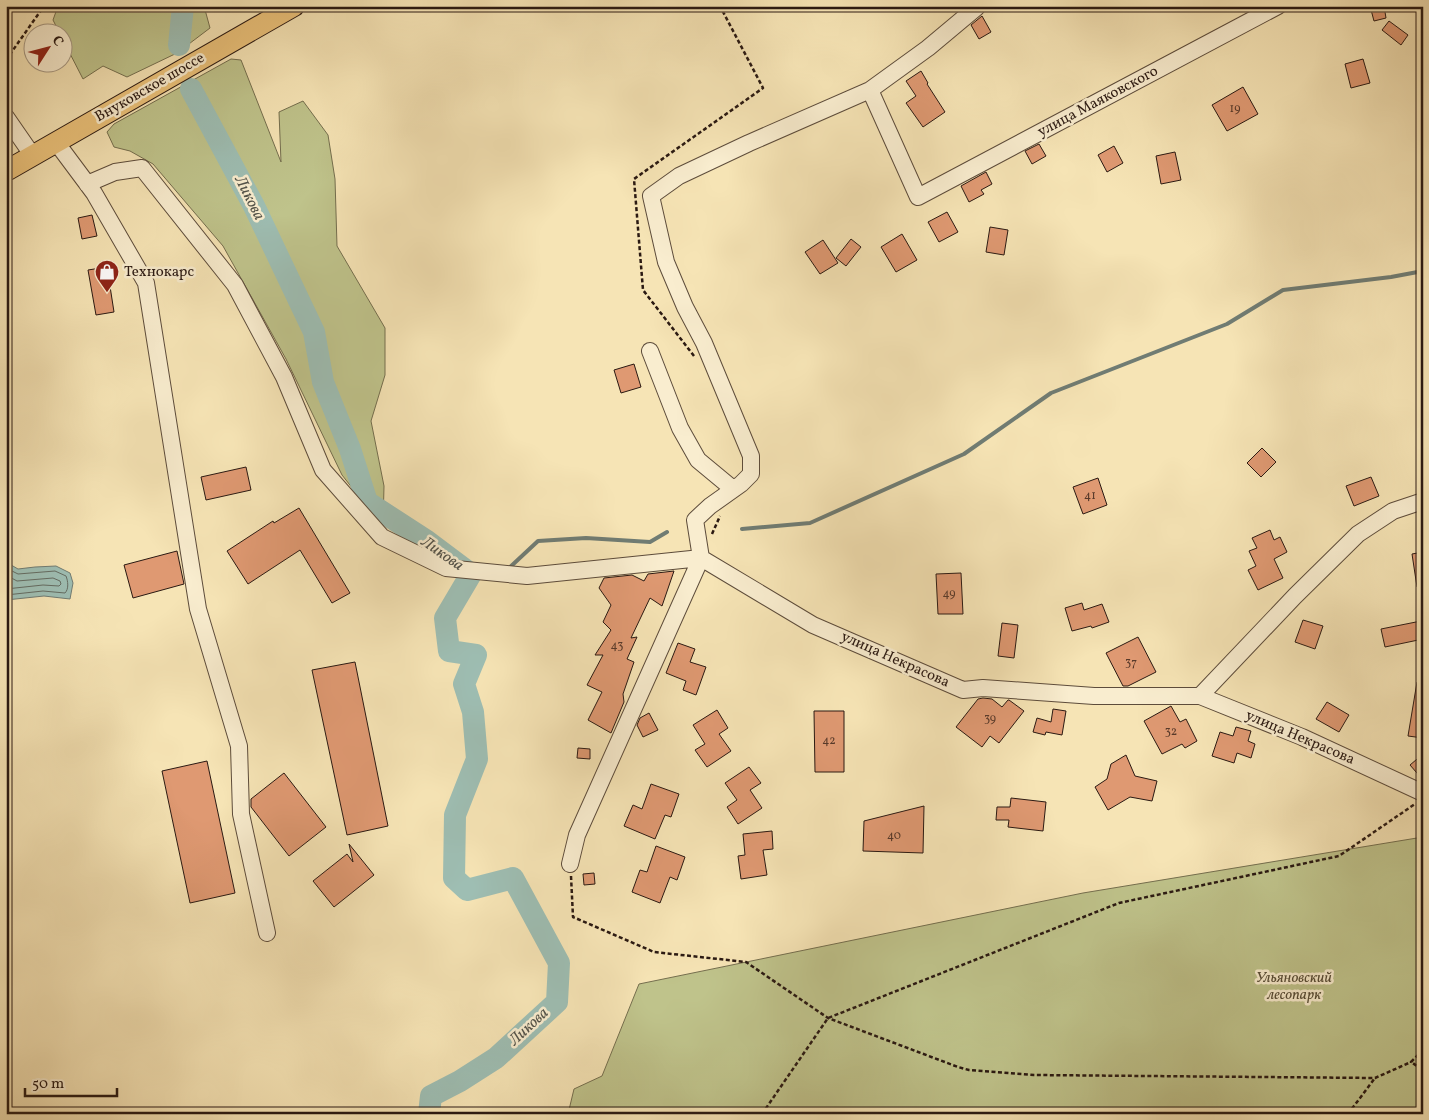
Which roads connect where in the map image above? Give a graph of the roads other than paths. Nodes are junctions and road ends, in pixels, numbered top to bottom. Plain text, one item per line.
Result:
1 (294, 6) edge
2 (1278, 6) edge
3 (977, 7) edge
4 (870, 90) junction
5 (6, 117) edge
6 (56, 142) junction
7 (33, 156) junction
8 (6, 171) edge
9 (87, 184) junction
10 (650, 351) dead end
11 (733, 490) junction
12 (1423, 501) edge
13 (701, 558) junction
14 (1200, 696) junction
15 (1419, 799) edge
16 (570, 864) road end
17 (267, 933) dead end

1 - 6 main road, Внуковское шоссе
2 - 4 street, улица Маяковского
3 - 4 street
4 - 11 street
5 - 7 street
6 - 7 main road, Внуковское шоссе
6 - 9 street
7 - 8 main road, Внуковское шоссе
9 - 13 street
9 - 17 street
10 - 11 street
11 - 13 street
12 - 14 street
13 - 14 street, улица Некрасова
13 - 16 street
14 - 15 street, улица Некрасова

